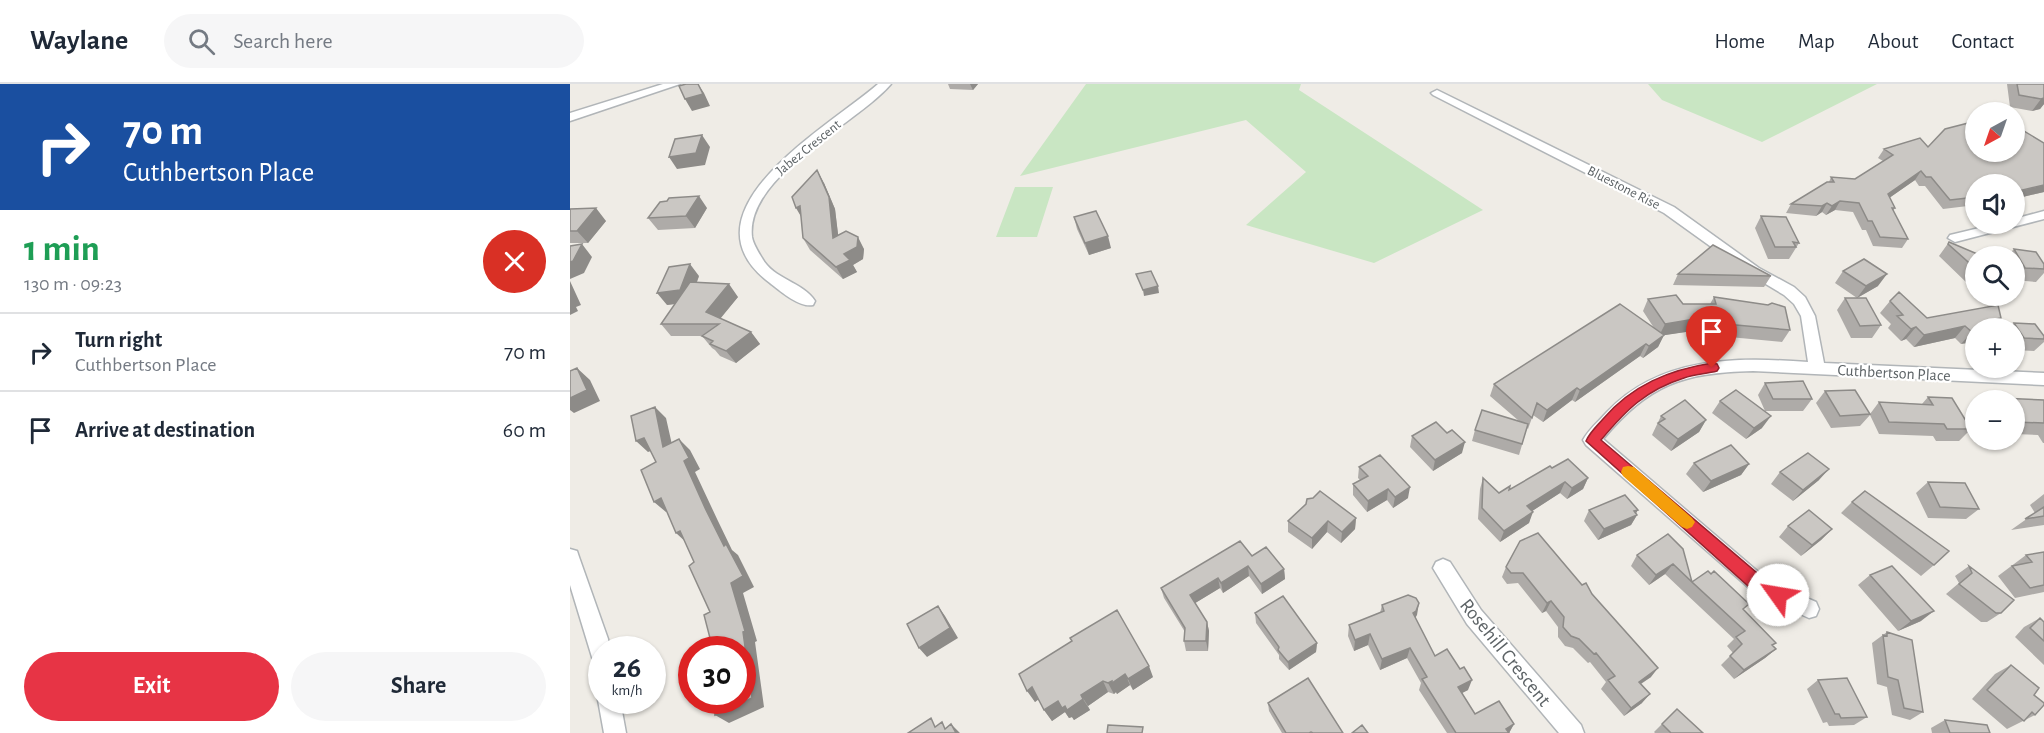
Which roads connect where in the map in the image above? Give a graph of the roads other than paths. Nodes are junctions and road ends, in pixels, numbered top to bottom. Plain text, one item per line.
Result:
1 (674, 84) edge
2 (885, 84) edge
3 (1437, 93) dead end
4 (570, 117) edge
5 (2044, 215) edge
6 (2025, 220) edge
7 (1970, 234) edge
8 (1955, 238) dead end
9 (808, 301) dead end
10 (1800, 301) joint
11 (1817, 369) junction
12 (2044, 379) edge
13 (570, 557) edge
14 (1443, 568) dead end
15 (1809, 609) dead end
16 (596, 636) edge
17 (612, 714) edge
18 (615, 733) edge
19 (1573, 733) edge

1 - 4 street
2 - 9 street, Jabez Crescent
3 - 10 street, Bluestone Rise
5 - 6 street
7 - 8 street
10 - 11 street, Cuthbertson Place
11 - 12 street, Cuthbertson Place
11 - 15 street, Cuthbertson Place
13 - 16 street
14 - 19 street, Rosehill Crescent
17 - 18 street

